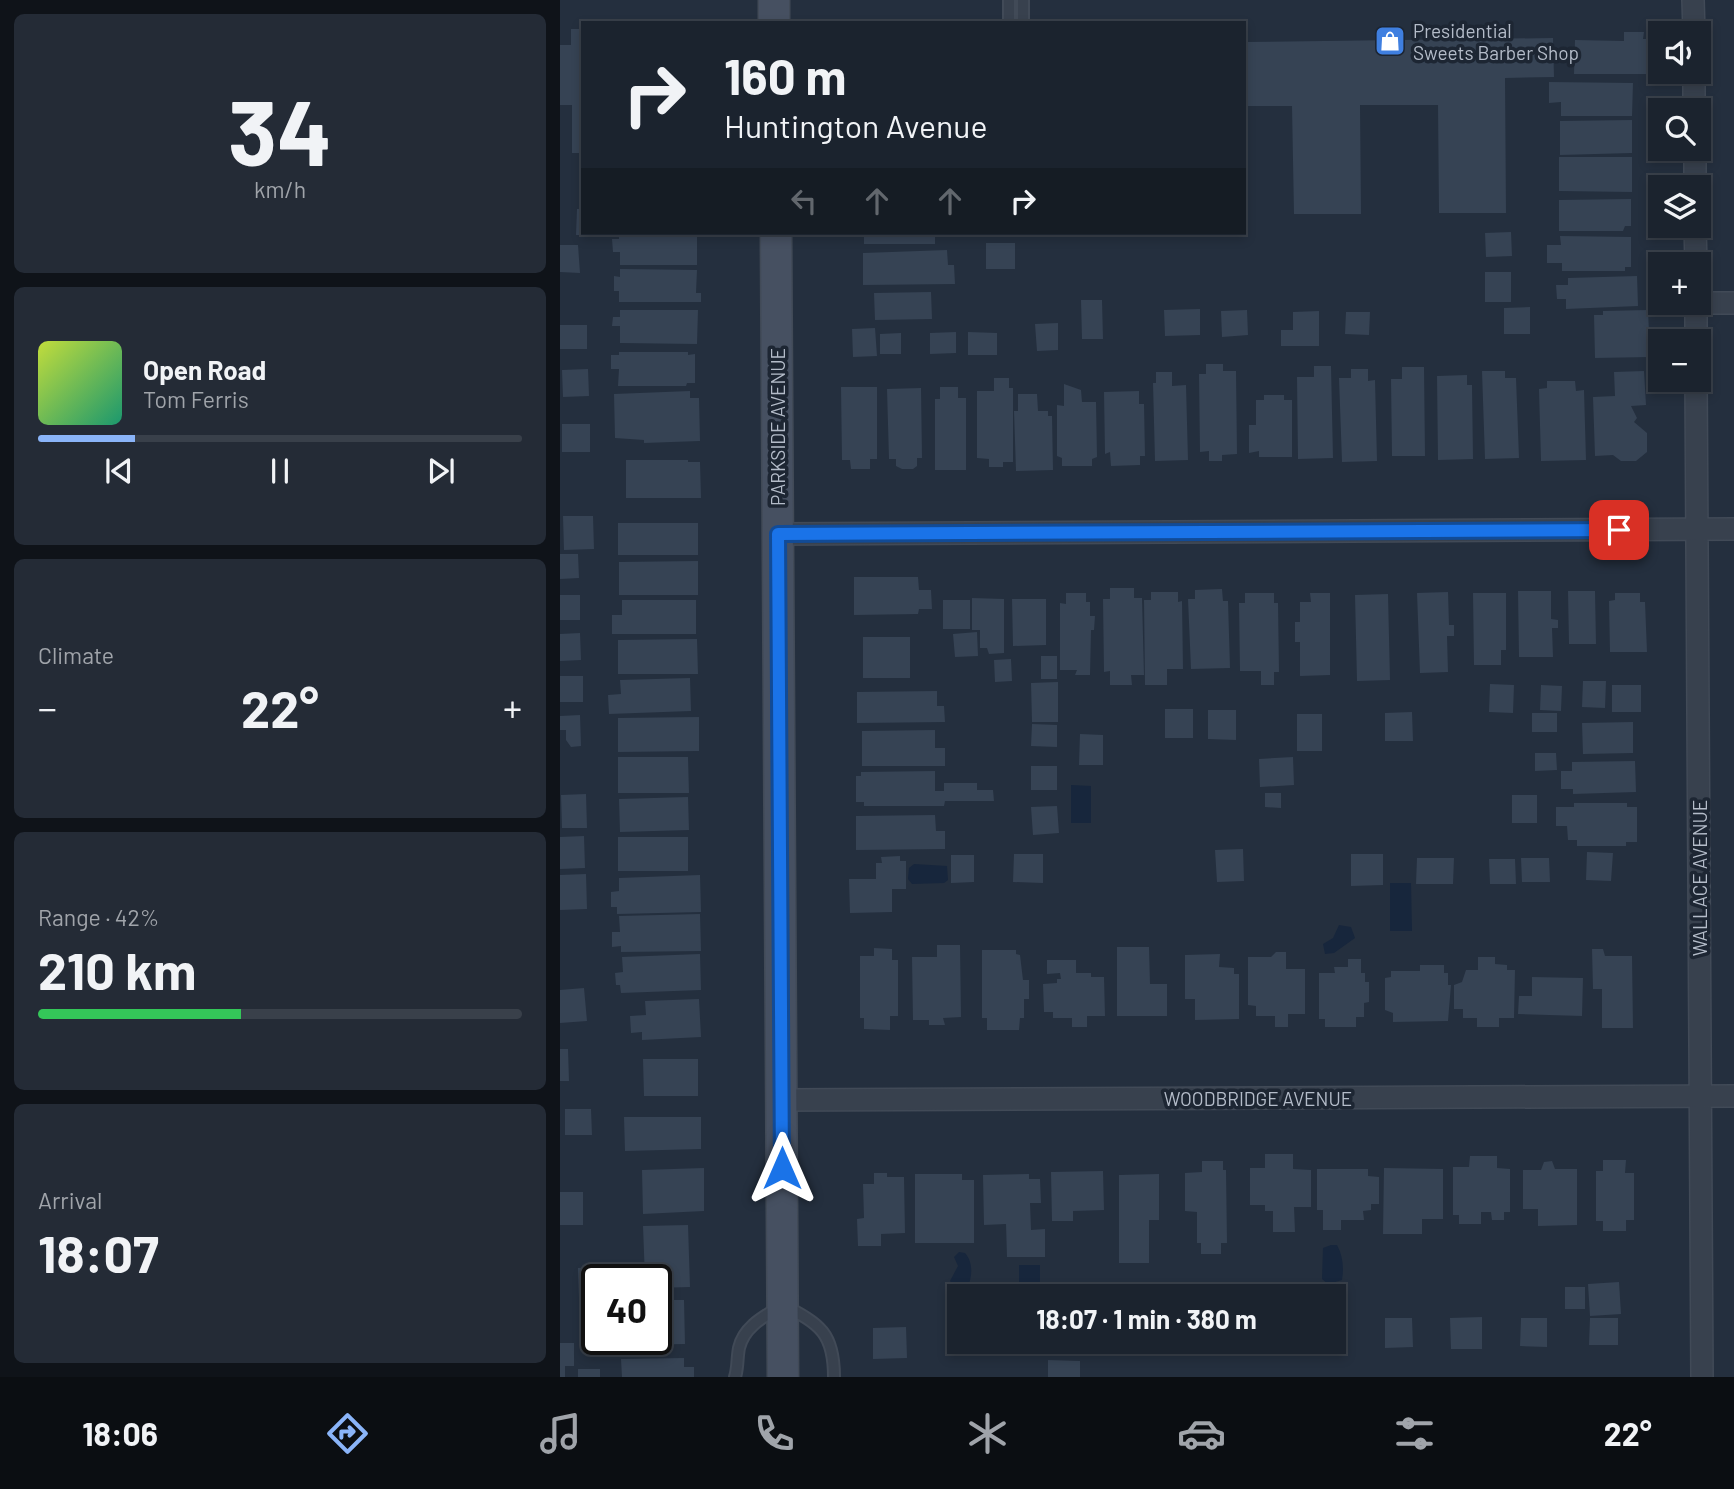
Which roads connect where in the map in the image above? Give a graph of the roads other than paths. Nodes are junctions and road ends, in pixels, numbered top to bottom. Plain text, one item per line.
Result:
1 (774, 0) edge
2 (1009, 0) edge
3 (1023, 0) edge
4 (1693, 0) edge
5 (774, 21) edge
6 (1009, 21) edge
7 (1023, 21) edge
8 (1694, 21) edge
9 (776, 235) edge
10 (1711, 303) edge
11 (1734, 303) edge
12 (1696, 392) edge
13 (1697, 529) junction
14 (1734, 529) edge
15 (778, 534) junction
16 (1701, 1096) junction
17 (1734, 1096) edge
18 (781, 1100) junction
19 (783, 1305) junction
20 (735, 1377) edge
21 (783, 1377) edge
22 (834, 1377) edge
23 (1702, 1377) edge

1 - 5 street
2 - 6 lane
3 - 7 lane
4 - 8 street
9 - 15 street, PARKSIDE AVENUE
10 - 11 street
12 - 13 street, WALLACE AVENUE
13 - 14 street
13 - 15 street
13 - 16 street, WALLACE AVENUE
15 - 18 street, PARKSIDE AVENUE
16 - 17 street, WOODBRIDGE AVENUE
16 - 18 street, WOODBRIDGE AVENUE
16 - 23 street, WALLACE AVENUE
18 - 19 street, PARKSIDE AVENUE
19 - 20 lane
19 - 21 street, PARKSIDE AVENUE
19 - 22 lane

